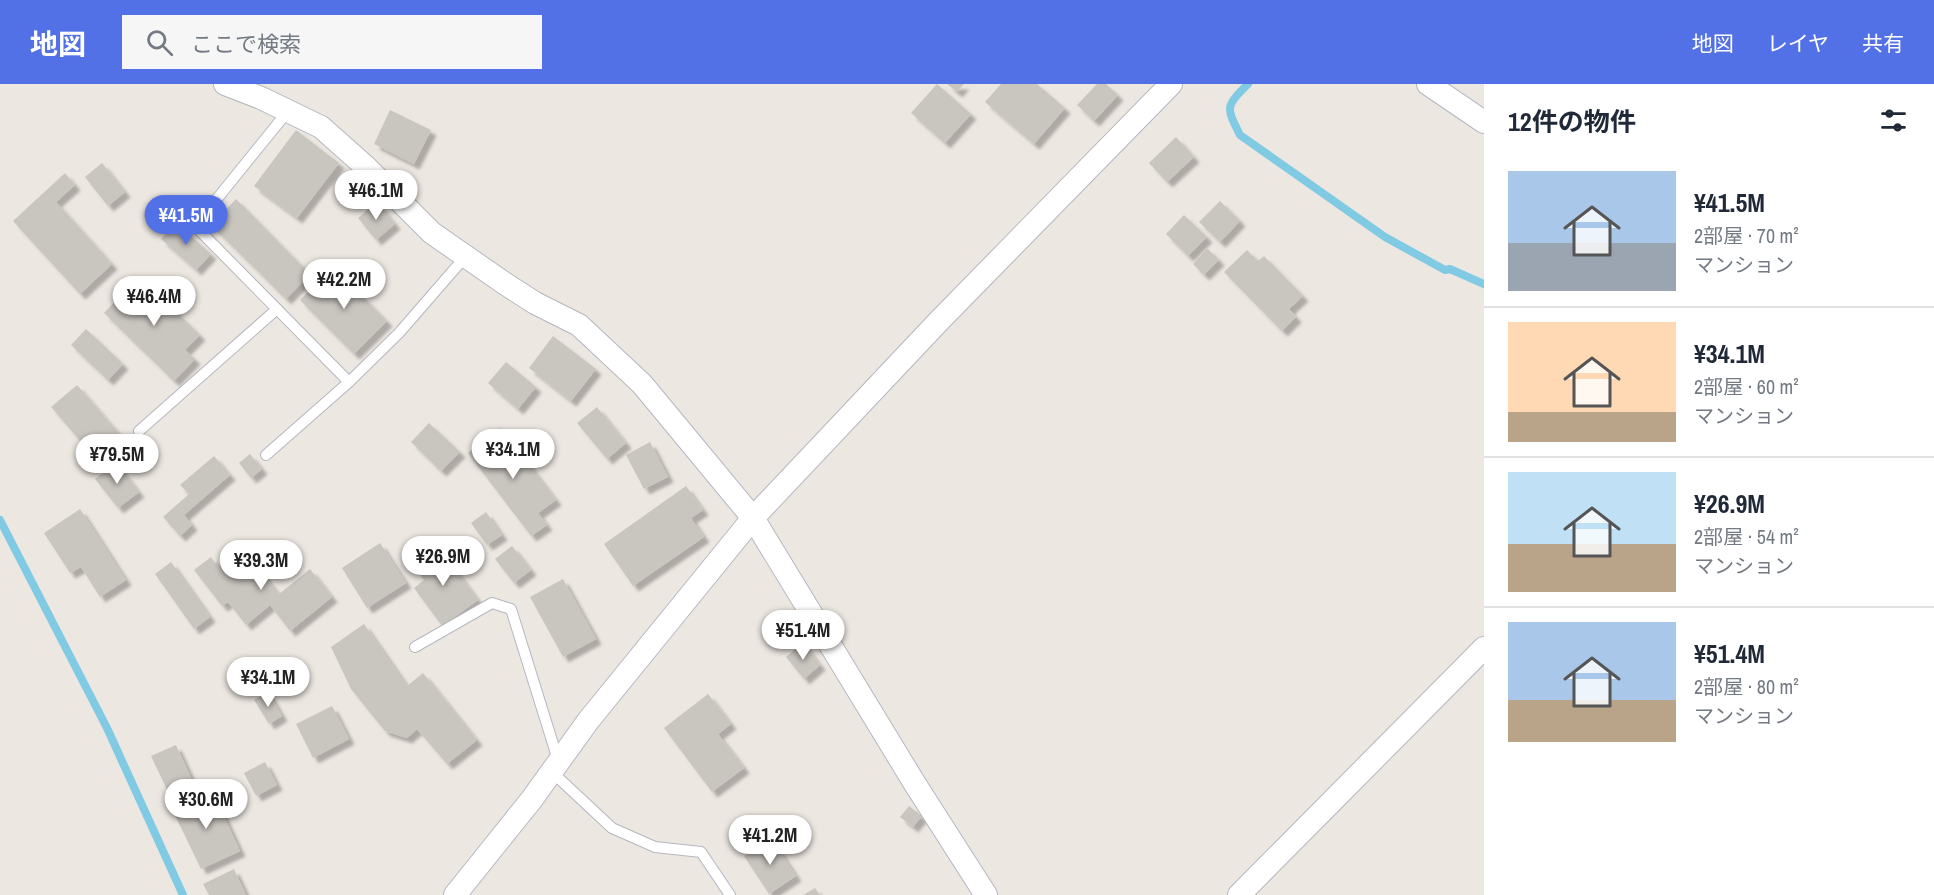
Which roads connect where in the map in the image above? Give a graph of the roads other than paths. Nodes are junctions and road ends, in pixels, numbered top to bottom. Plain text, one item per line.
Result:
1 (225, 84) edge
2 (1171, 84) edge
3 (1428, 84) edge
4 (288, 111) junction
5 (1484, 122) edge
6 (465, 256) junction
7 (277, 309) junction
8 (349, 382) junction
9 (139, 431) dead end
10 (266, 455) dead end
11 (753, 518) junction
12 (415, 647) dead end
13 (1484, 648) edge
14 (555, 767) junction
15 (455, 895) edge
16 (730, 895) edge
17 (986, 895) edge
18 (1239, 895) edge

1 - 4 street
2 - 11 street
3 - 5 street
4 - 6 street
4 - 7 lane
6 - 8 lane
6 - 11 street
7 - 8 lane
7 - 9 lane
8 - 10 lane
11 - 14 street
11 - 17 street
12 - 14 lane
13 - 18 street
14 - 15 street
14 - 16 lane

